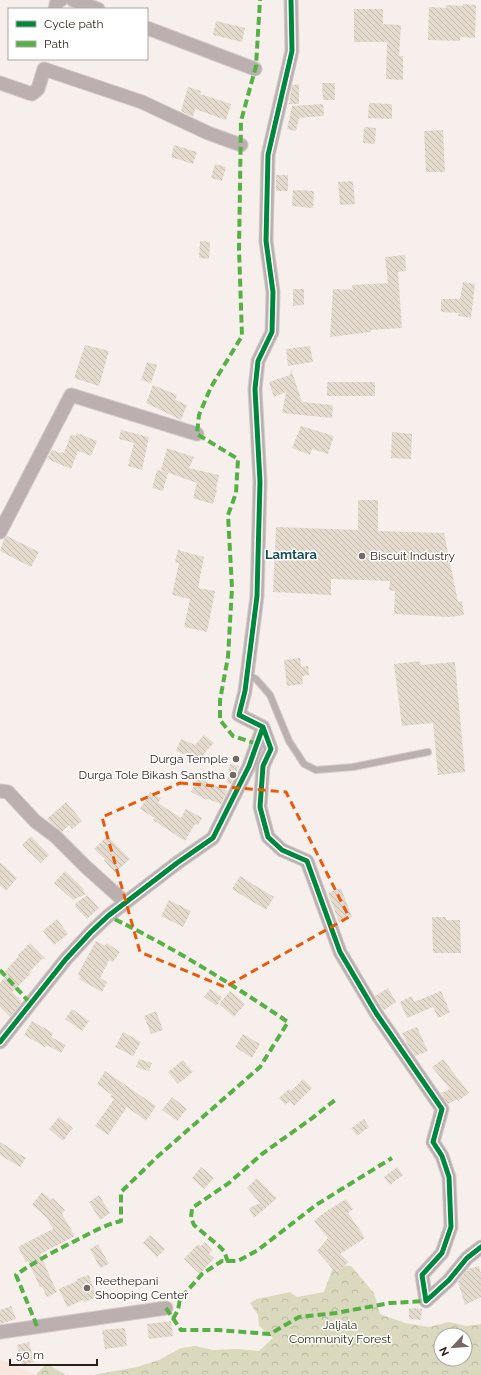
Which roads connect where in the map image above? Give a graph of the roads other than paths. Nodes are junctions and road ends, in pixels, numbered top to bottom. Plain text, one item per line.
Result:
1 (61, 0) edge
2 (73, 0) edge
3 (291, 0) edge
4 (55, 8) edge
5 (95, 8) edge
6 (148, 28) edge
7 (45, 64) edge
8 (255, 69) dead end
9 (0, 83) edge
10 (241, 145) dead end
11 (197, 434) dead end
12 (0, 532) edge
13 (247, 674) junction
14 (263, 727) junction
15 (428, 752) dead end
16 (0, 791) edge
17 (125, 902) junction
18 (0, 1042) edge
19 (481, 1247) edge
20 (166, 1308) dead end
21 (0, 1332) edge

1 - 4 street
2 - 5 street
3 - 13 street
6 - 8 street
7 - 9 street
7 - 10 street
11 - 12 street
13 - 14 street
13 - 15 lane
14 - 17 street
14 - 19 street
16 - 17 street
17 - 18 street
20 - 21 street

